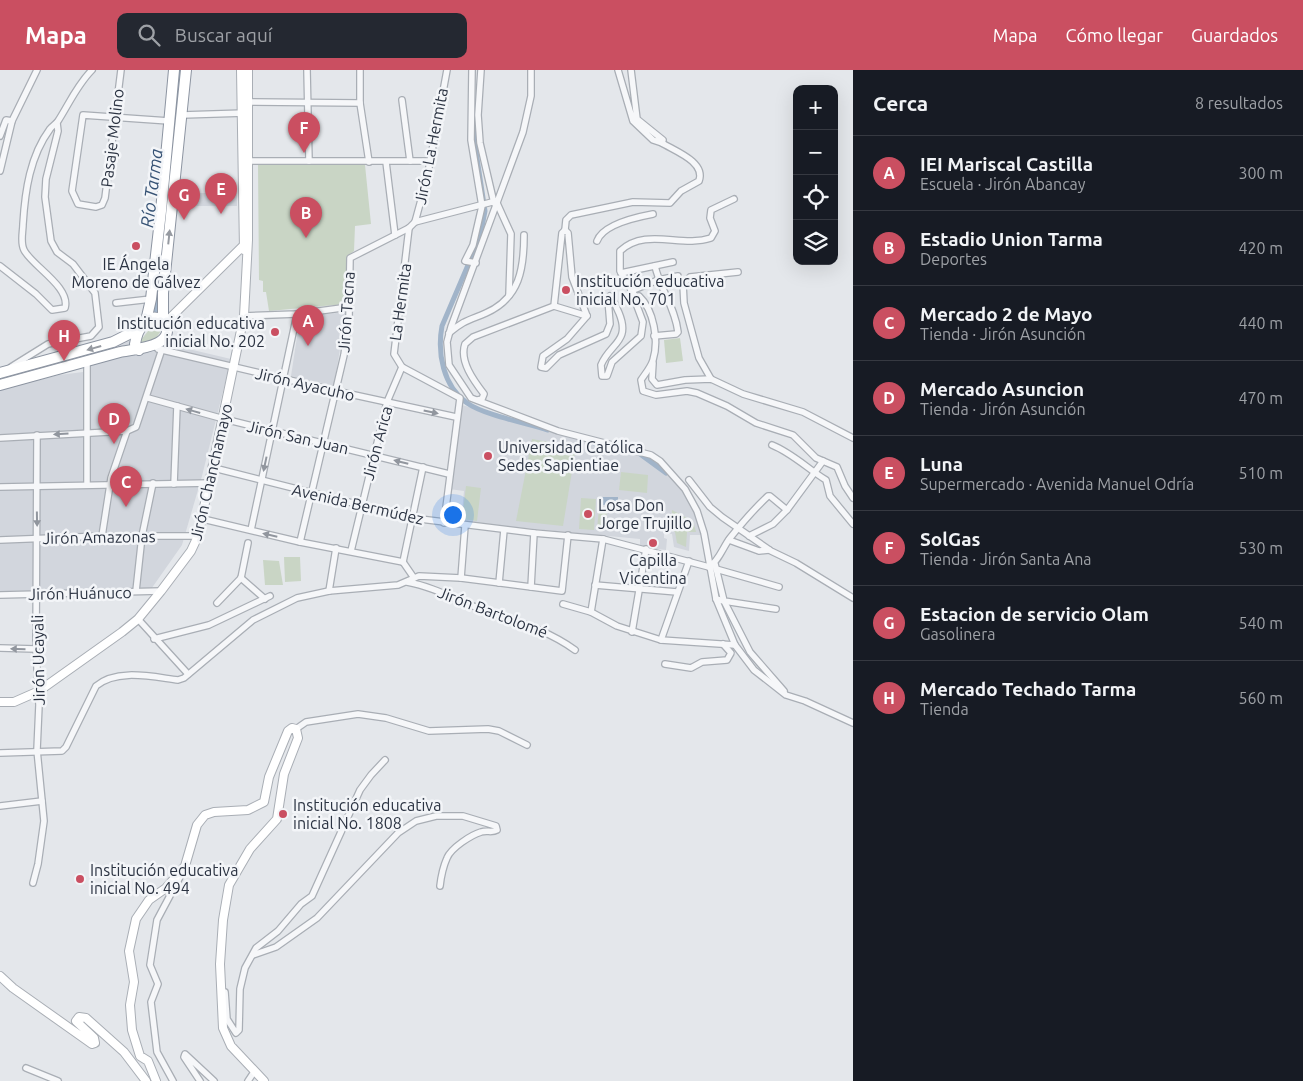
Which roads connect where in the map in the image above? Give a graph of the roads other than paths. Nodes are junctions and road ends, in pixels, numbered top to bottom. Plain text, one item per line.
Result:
1 (37, 70) edge
2 (92, 70) edge
3 (121, 70) edge
4 (174, 70) edge
5 (186, 70) edge
6 (241, 70) edge
7 (248, 70) edge
8 (308, 70) edge
9 (360, 70) edge
10 (447, 70) edge
11 (472, 70) edge
12 (481, 70) edge
13 (531, 70) edge
14 (618, 70) edge
15 (632, 70) edge
16 (402, 100) dead end
17 (245, 102) junction
18 (307, 103) junction
19 (360, 103) junction
20 (245, 113) junction
21 (182, 115) junction
22 (114, 116) junction
23 (12, 121) junction
24 (169, 122) junction
25 (57, 123) junction
26 (0, 136) edge
27 (662, 143) junction
28 (248, 161) junction
29 (309, 161) junction
30 (410, 161) junction
31 (428, 161) junction
32 (369, 162) junction
33 (386, 162) junction
34 (0, 171) edge
35 (245, 186) junction
36 (734, 199) dead end
37 (489, 204) junction
38 (653, 214) dead end
39 (415, 222) junction
40 (409, 228) junction
41 (565, 230) junction
42 (395, 235) junction
43 (524, 235) dead end
44 (597, 241) dead end
45 (246, 243) junction
46 (470, 262) junction
47 (673, 262) dead end
48 (0, 266) edge
49 (655, 266) junction
50 (738, 272) dead end
51 (621, 273) junction
52 (678, 276) dead end
53 (658, 280) junction
54 (633, 294) junction
55 (509, 296) junction
56 (151, 299) junction
57 (116, 303) dead end
58 (554, 306) junction
59 (349, 307) junction
60 (297, 314) junction
61 (244, 316) junction
62 (587, 316) junction
63 (164, 322) junction
64 (142, 325) junction
65 (449, 333) junction
66 (654, 336) junction
67 (158, 347) junction
68 (139, 350) junction
69 (653, 361) junction
70 (87, 362) junction
71 (234, 367) junction
72 (402, 367) junction
73 (0, 373) edge
74 (283, 379) junction
75 (711, 379) junction
76 (0, 385) edge
77 (336, 391) junction
78 (148, 398) junction
79 (478, 400) junction
80 (387, 402) junction
81 (177, 406) junction
82 (456, 417) junction
83 (224, 419) junction
84 (127, 431) junction
85 (272, 431) junction
86 (87, 433) junction
87 (37, 435) junction
88 (0, 438) edge
89 (853, 438) edge
90 (325, 443) junction
91 (772, 445) dead end
92 (372, 455) junction
93 (823, 461) junction
94 (422, 467) junction
95 (214, 468) junction
96 (815, 472) junction
97 (449, 474) junction
98 (689, 480) dead end
99 (262, 481) junction
100 (153, 483) junction
101 (210, 483) junction
102 (174, 484) junction
103 (87, 485) junction
104 (110, 485) junction
105 (0, 487) edge
106 (36, 487) junction
107 (313, 493) junction
108 (853, 498) edge
109 (361, 505) junction
110 (788, 510) junction
111 (203, 518) junction
112 (412, 518) junction
113 (444, 523) junction
114 (853, 524) edge
115 (464, 526) junction
116 (738, 529) junction
117 (251, 530) junction
118 (504, 530) junction
119 (534, 533) junction
120 (568, 535) junction
121 (102, 536) junction
122 (142, 536) junction
123 (198, 536) junction
124 (749, 536) junction
125 (603, 538) junction
126 (37, 539) junction
127 (0, 540) edge
128 (729, 540) junction
129 (300, 542) junction
130 (248, 543) dead end
131 (336, 548) junction
132 (646, 549) junction
133 (769, 550) junction
134 (351, 551) junction
135 (689, 561) junction
136 (403, 562) junction
137 (713, 566) junction
138 (241, 578) junction
139 (414, 578) junction
140 (461, 578) junction
141 (407, 582) junction
142 (499, 583) junction
143 (595, 585) junction
144 (531, 587) junction
145 (779, 587) dead end
146 (639, 588) junction
147 (161, 591) junction
148 (329, 591) junction
149 (136, 592) junction
150 (676, 592) junction
151 (36, 594) junction
152 (0, 595) edge
153 (270, 596) dead end
154 (853, 598) edge
155 (265, 599) junction
156 (716, 599) junction
157 (724, 601) junction
158 (217, 603) dead end
159 (563, 604) dead end
160 (776, 609) dead end
161 (591, 612) junction
162 (138, 619) junction
163 (632, 632) junction
164 (154, 639) junction
165 (661, 640) junction
166 (723, 644) junction
167 (735, 645) junction
168 (0, 648) edge
169 (36, 649) junction
170 (575, 650) dead end
171 (666, 664) dead end
172 (188, 674) junction
173 (39, 691) junction
174 (786, 695) junction
175 (0, 702) edge
176 (853, 723) edge
177 (296, 730) junction
178 (527, 745) dead end
179 (37, 750) junction
180 (0, 753) edge
181 (385, 760) dead end
182 (42, 801) junction
183 (0, 806) edge
184 (185, 866) junction
185 (33, 883) dead end
186 (440, 886) dead end
187 (253, 956) junction
188 (0, 976) edge
189 (220, 983) junction
190 (26, 1068) dead end
191 (254, 1072) junction
192 (58, 1081) edge
193 (146, 1081) edge
194 (156, 1081) edge
195 (172, 1081) edge
196 (200, 1081) edge
197 (214, 1081) edge
198 (248, 1081) edge
199 (264, 1081) edge

1 - 23 street
2 - 25 street
3 - 22 street, Pasaje Molino
4 - 24 highway
5 - 21 highway
6 - 17 street
7 - 17 street
8 - 18 street
9 - 19 street
10 - 31 street, Jirón La Hermita
11 - 37 street
12 - 37 street
13 - 37 street
14 - 27 street
15 - 27 street
16 - 30 street
17 - 18 street
17 - 20 street
18 - 19 street
18 - 29 street
19 - 32 street
20 - 21 street
20 - 28 street
20 - 35 street
63 -> 21 highway
22 - 22 street, Pasaje Molino
22 - 24 street
23 - 26 street
23 - 34 street
24 - 56 highway
25 - 48 street
25 - 73 street
27 - 41 street
28 - 29 street
28 - 35 street
29 - 32 street
30 - 31 street
30 - 33 street
31 - 39 street, Jirón La Hermita
32 - 33 street
33 - 42 street
35 - 45 street, Jirón Chanchamayo
36 - 51 street
37 - 39 street
37 - 46 street
37 - 46 street
37 - 55 street
38 - 44 street
39 - 40 street
40 - 42 street
40 - 72 street, La Hermita
41 - 58 street
41 - 62 street
42 - 59 street, Jirón Tacna
43 - 55 street
45 - 61 street, Jirón Chanchamayo
45 - 63 street
46 - 65 street
47 - 49 street
49 - 51 street
49 - 53 street
50 - 75 street
51 - 54 street
52 - 53 street
53 - 54 street
53 - 66 street
54 - 62 street
54 - 66 street
55 - 65 street
56 - 57 street
56 - 64 highway
58 - 62 street
58 - 79 street
59 - 60 street
59 - 77 street, Jirón Tacna
60 - 61 street
60 - 74 street
61 - 71 street, Jirón Chanchamayo
63 - 64 highway
63 - 67 highway
64 - 68 highway
64 -> 73 highway
65 - 79 street
66 - 69 street
67 - 68 highway
67 - 71 street, Jirón Ayacuho
67 - 78 street
68 - 70 highway
69 - 75 street
69 - 93 street
70 - 76 highway
70 - 86 street
71 - 74 street, Jirón Ayacuho
71 - 83 street, Jirón Chanchamayo
72 - 80 street, Jirón Arica
72 - 82 street
74 - 77 street, Jirón Ayacuho
74 - 85 street
75 - 89 street
77 - 80 street, Jirón Ayacuho
77 - 90 street, Jirón Tacna
78 - 81 street, Jirón San Juan
78 - 84 street
79 - 137 street
80 -> 82 street, Jirón Ayacuho
80 - 92 street, Jirón Arica
83 -> 81 street, Jirón San Juan
81 - 102 street
82 - 97 street
83 - 85 street, Jirón San Juan
83 - 95 street, Jirón Chanchamayo
84 - 86 street
84 - 104 street
85 - 90 street, Jirón San Juan
85 -> 99 street
86 -> 87 street
86 - 103 street
87 - 88 street
87 - 106 street, Jirón Ucayali
90 - 92 street, Jirón San Juan
90 - 107 street, Jirón Tacna
91 - 96 street
94 -> 92 street, Jirón San Juan
92 - 109 street, Jirón Arica
93 - 96 street
93 - 108 street
94 - 97 street, Jirón San Juan
94 - 112 street
95 - 99 street, Avenida Bermúdez
95 - 101 street, Jirón Chanchamayo
96 - 110 street
96 - 114 street
97 - 113 street
98 - 116 street
99 - 107 street, Avenida Bermúdez
99 - 117 street
100 - 102 street
100 - 104 street
100 - 122 street
101 - 102 street
101 - 111 street, Jirón Chanchamayo
103 - 104 street
103 - 106 street
104 - 121 street
105 - 106 street
106 -> 126 street, Jirón Ucayali
107 - 109 street, Avenida Bermúdez
107 - 129 street, Jirón Tacna
109 - 112 street, Avenida Bermúdez
109 - 134 street, Jirón Arica
110 - 116 street
110 - 124 street
111 - 117 street
111 - 123 street, Jirón Chanchamayo
112 - 113 street, Avenida Bermúdez
112 - 136 street
113 - 115 street, Avenida Bermúdez
115 - 118 street, Avenida Bermúdez
115 - 140 street
116 - 124 street
116 - 128 street
129 -> 117 street
118 - 119 street, Avenida Bermúdez
118 - 142 street
119 - 120 street, Avenida Bermúdez
119 - 144 street
120 - 125 street, Avenida Bermúdez
120 - 144 street
121 - 122 street, Jirón Amazonas
121 - 126 street, Jirón Amazonas
122 - 123 street, Jirón Amazonas
122 - 149 street
123 - 147 street, Jirón Chanchamayo
124 - 133 street
125 - 132 street, Avenida Bermúdez
125 - 143 street
126 - 127 street, Jirón Amazonas
126 - 151 street, Jirón Ucayali
128 - 133 street
128 - 137 street
129 - 131 street
130 - 138 street
131 - 134 street
131 - 148 street
132 - 135 street, Avenida Bermúdez
132 - 146 street
133 - 154 street
134 - 136 street
135 - 137 street, Avenida Bermúdez
135 - 150 street
136 - 139 street
137 - 145 street, Avenida Bermúdez
137 - 156 street
137 - 157 street
138 - 155 street
138 - 158 street
139 - 140 street
139 - 141 street, Jirón Bartolomé
140 - 142 street
141 - 148 street, Jirón Bartolomé
141 - 170 street, Jirón Bartolomé
142 - 144 street
143 - 146 street
143 - 161 street
146 - 150 street
146 - 163 street
147 - 149 street, Jirón Huánuco
147 - 162 street, Jirón Chanchamayo
148 - 172 street, Jirón Bartolomé
149 - 151 street, Jirón Huánuco
150 - 165 street
151 - 152 street, Jirón Huánuco
151 - 169 street, Jirón Ucayali
153 - 155 street
155 - 164 street
156 - 157 street
156 - 167 street
157 - 160 street
157 - 174 street
159 - 161 street
161 - 163 street
162 - 164 street
162 - 173 street, Jirón Chanchamayo
163 - 165 street
164 - 172 street
165 - 166 street
166 - 167 street
166 - 171 street
167 - 174 street
169 -> 168 street
169 - 173 street, Jirón Ucayali
172 - 179 street, Jirón Bartolomé
173 - 175 street, Jirón Chanchamayo
173 - 179 street, Jirón Ucayali
174 - 176 street
177 - 178 street
177 - 184 street
177 - 189 street
179 - 180 street
179 - 182 street, Jirón Ucayali
181 - 187 street
182 - 183 street
182 - 185 street, Jirón Ucayali
184 - 194 street
184 - 195 street
186 - 187 street
187 - 189 street
188 - 193 street
189 - 191 street
190 - 192 street
191 - 198 street
191 - 199 street
196 - 197 street

